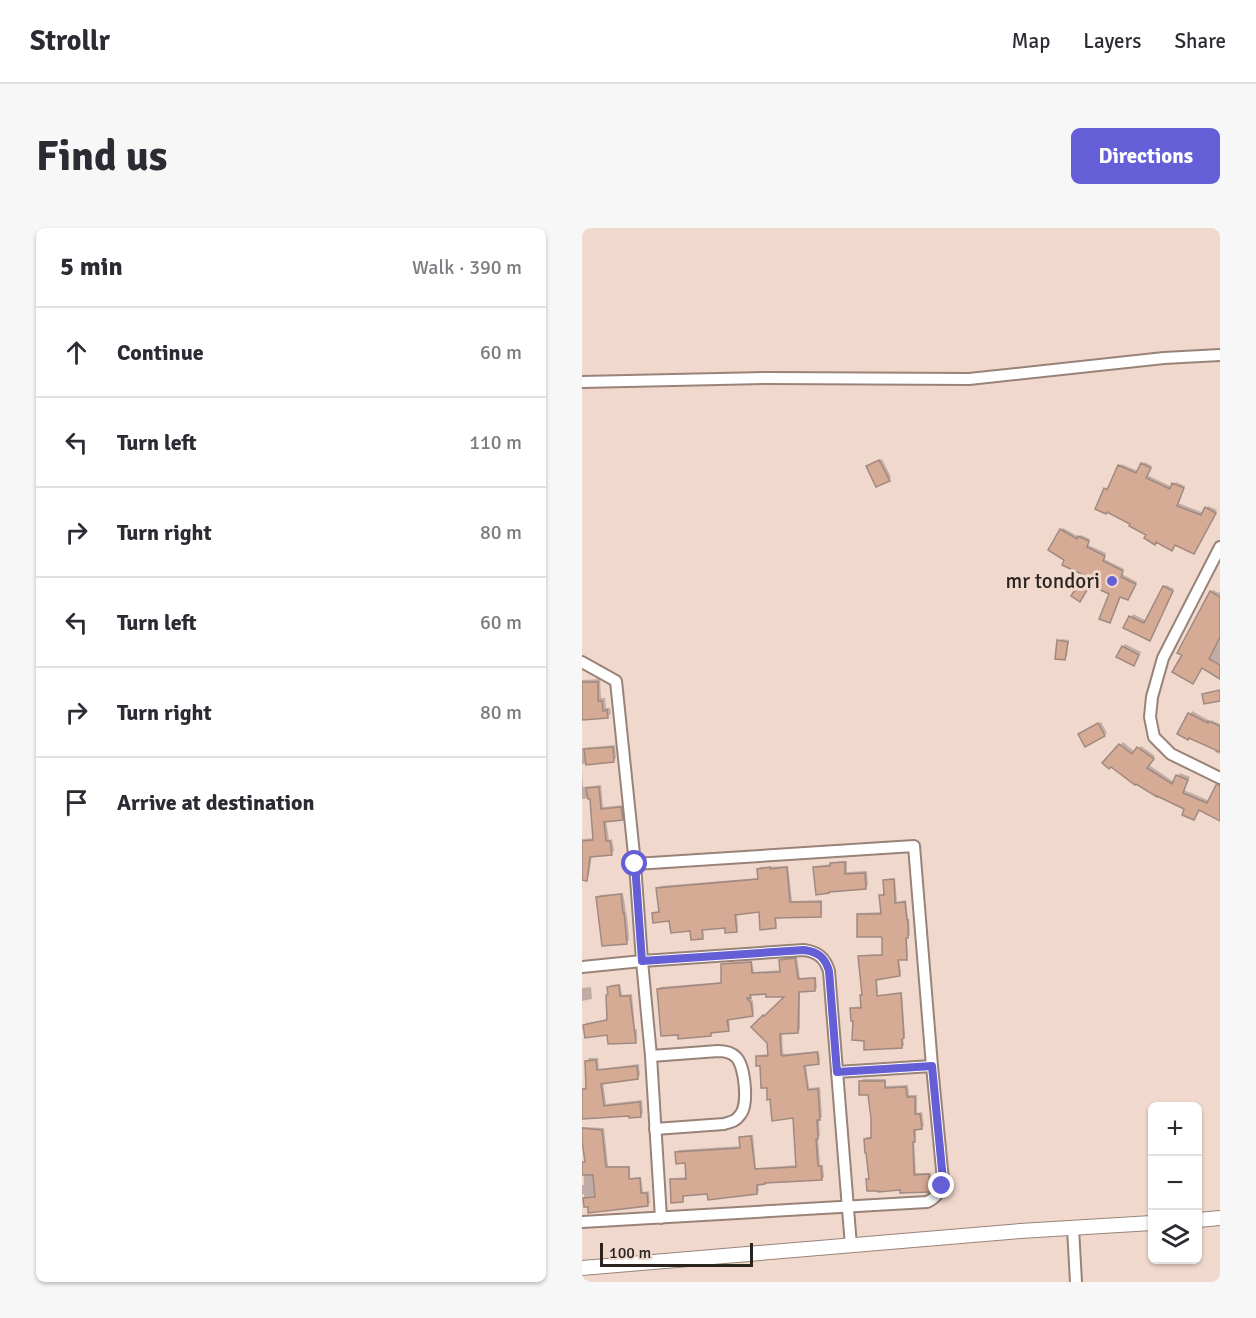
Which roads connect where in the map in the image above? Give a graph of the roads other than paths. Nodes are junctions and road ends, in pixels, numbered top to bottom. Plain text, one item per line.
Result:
1 (1220, 355) edge
2 (582, 382) edge
3 (1220, 547) edge
4 (582, 662) edge
5 (1220, 778) edge
6 (635, 864) junction
7 (642, 961) junction
8 (582, 967) edge
9 (651, 1056) junction
10 (932, 1066) junction
11 (837, 1072) junction
12 (656, 1129) junction
13 (848, 1207) junction
14 (661, 1218) junction
15 (1220, 1218) edge
16 (1202, 1220) edge
17 (582, 1222) edge
18 (1148, 1223) edge
19 (1073, 1228) junction
20 (851, 1246) junction
21 (582, 1268) edge
22 (1076, 1282) edge

1 - 2 street
3 - 5 street
4 - 6 street
6 - 7 street
6 - 10 street
7 - 8 street
7 - 9 street
7 - 11 street
9 - 12 street
9 - 12 street
10 - 11 street
10 - 13 street
11 - 13 street
12 - 14 street
13 - 14 street
13 - 20 street
14 - 17 street
15 - 16 street
18 - 19 street
19 - 20 street
19 - 22 street
20 - 21 street

